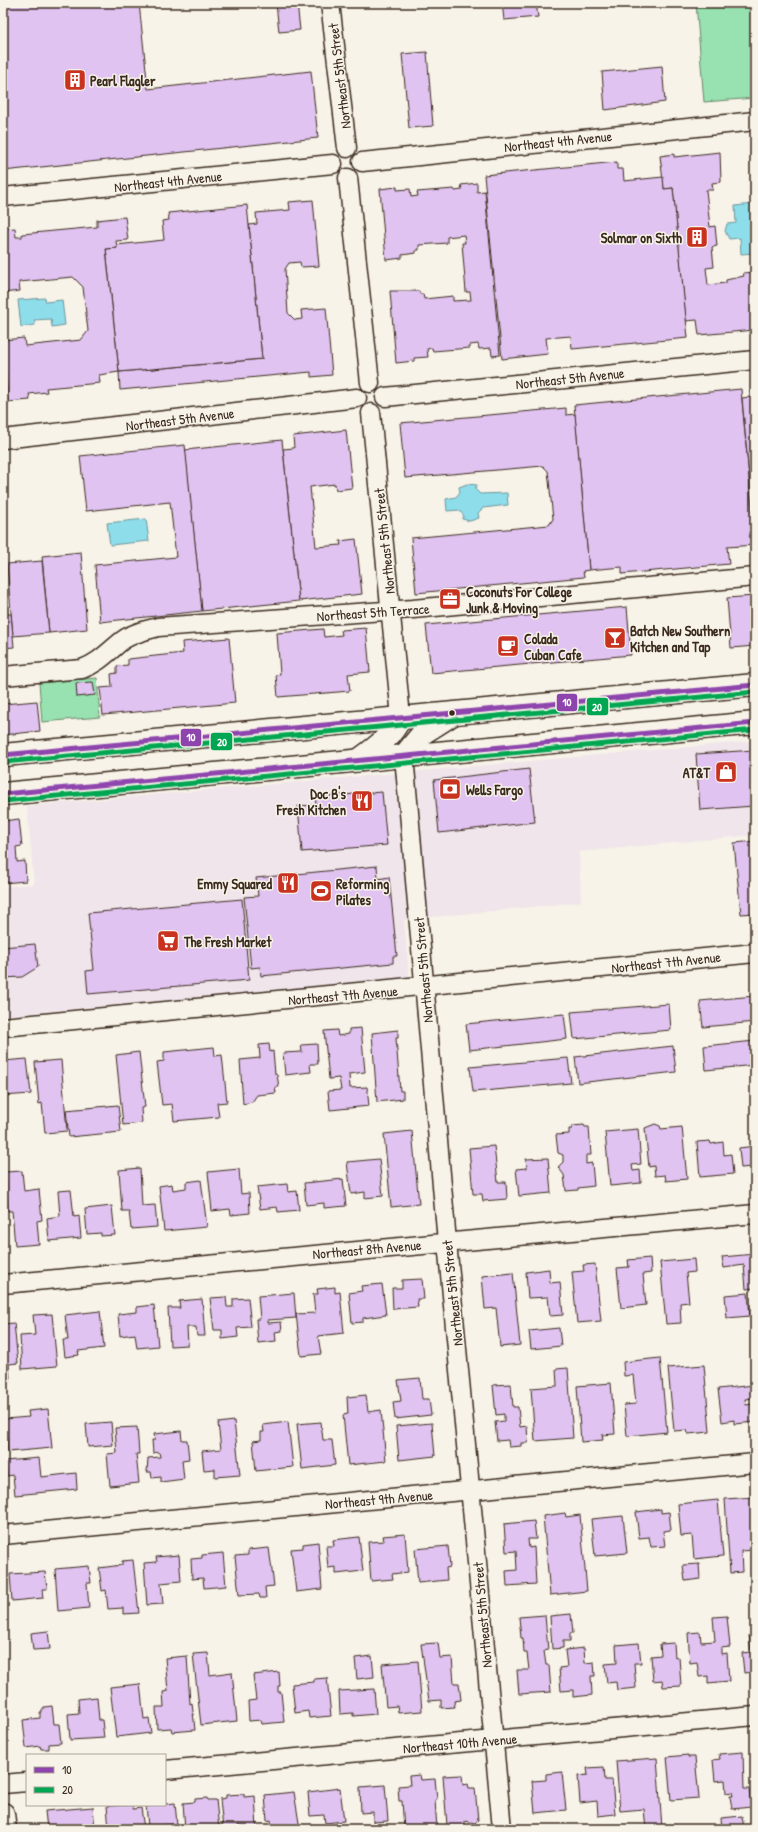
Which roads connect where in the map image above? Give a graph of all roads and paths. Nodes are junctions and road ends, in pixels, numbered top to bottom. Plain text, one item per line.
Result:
1 (330, 3) edge
2 (755, 121) edge
3 (347, 148) junction
4 (362, 162) junction
5 (333, 164) junction
6 (348, 178) junction
7 (3, 197) edge
8 (755, 360) edge
9 (370, 383) junction
10 (385, 397) junction
11 (356, 398) junction
12 (371, 413) junction
13 (3, 439) edge
14 (755, 577) edge
15 (391, 611) junction
16 (3, 676) edge
17 (755, 685) edge
18 (456, 712) junction
19 (401, 717) junction
20 (755, 723) edge
21 (3, 755) edge
22 (404, 756) junction
23 (358, 760) junction
24 (3, 794) edge
25 (755, 953) edge
26 (425, 987) junction
27 (3, 1027) edge
28 (755, 1214) edge
29 (447, 1242) junction
30 (3, 1284) edge
31 (755, 1463) edge
32 (471, 1491) junction
33 (3, 1536) edge
34 (755, 1716) edge
35 (493, 1741) junction
36 (166, 1770) edge
37 (26, 1782) edge
38 (3, 1784) edge
39 (3, 1814) edge
40 (5, 1829) edge
41 (502, 1829) edge

1 - 3 street, Northeast 5th Street
2 - 4 street, Northeast 4th Avenue
3 - 4 street
3 - 5 street
4 - 6 street
5 - 6 street
5 - 7 street, Northeast 4th Avenue
6 - 9 street
8 - 10 street, Northeast 5th Avenue
9 - 10 street
9 - 11 street
10 - 12 street
11 - 12 street
11 - 13 street, Northeast 5th Avenue
12 - 15 street, Northeast 5th Street
14 - 15 street, Northeast 5th Terrace
15 - 16 street, Northeast 5th Terrace
15 - 19 street, Northeast 5th Street
17 - 18 main road
18 - 19 main road
18 - 22 main road
19 - 21 main road
19 - 23 main road
20 - 22 main road
22 - 23 main road
22 - 26 street, Northeast 5th Street
23 - 24 main road
25 - 26 street, Northeast 7th Avenue
26 - 27 street, Northeast 7th Avenue
26 - 29 street, Northeast 5th Street
28 - 29 street, Northeast 8th Avenue
29 - 30 street, Northeast 8th Avenue
29 - 32 street, Northeast 5th Street
31 - 32 street, Northeast 9th Avenue
32 - 33 street, Northeast 9th Avenue
32 - 35 street, Northeast 5th Street
34 - 35 street, Northeast 10th Avenue
35 - 36 street, Northeast 10th Avenue
35 - 41 street, Northeast 5th Street
37 - 38 street
39 - 40 main road

